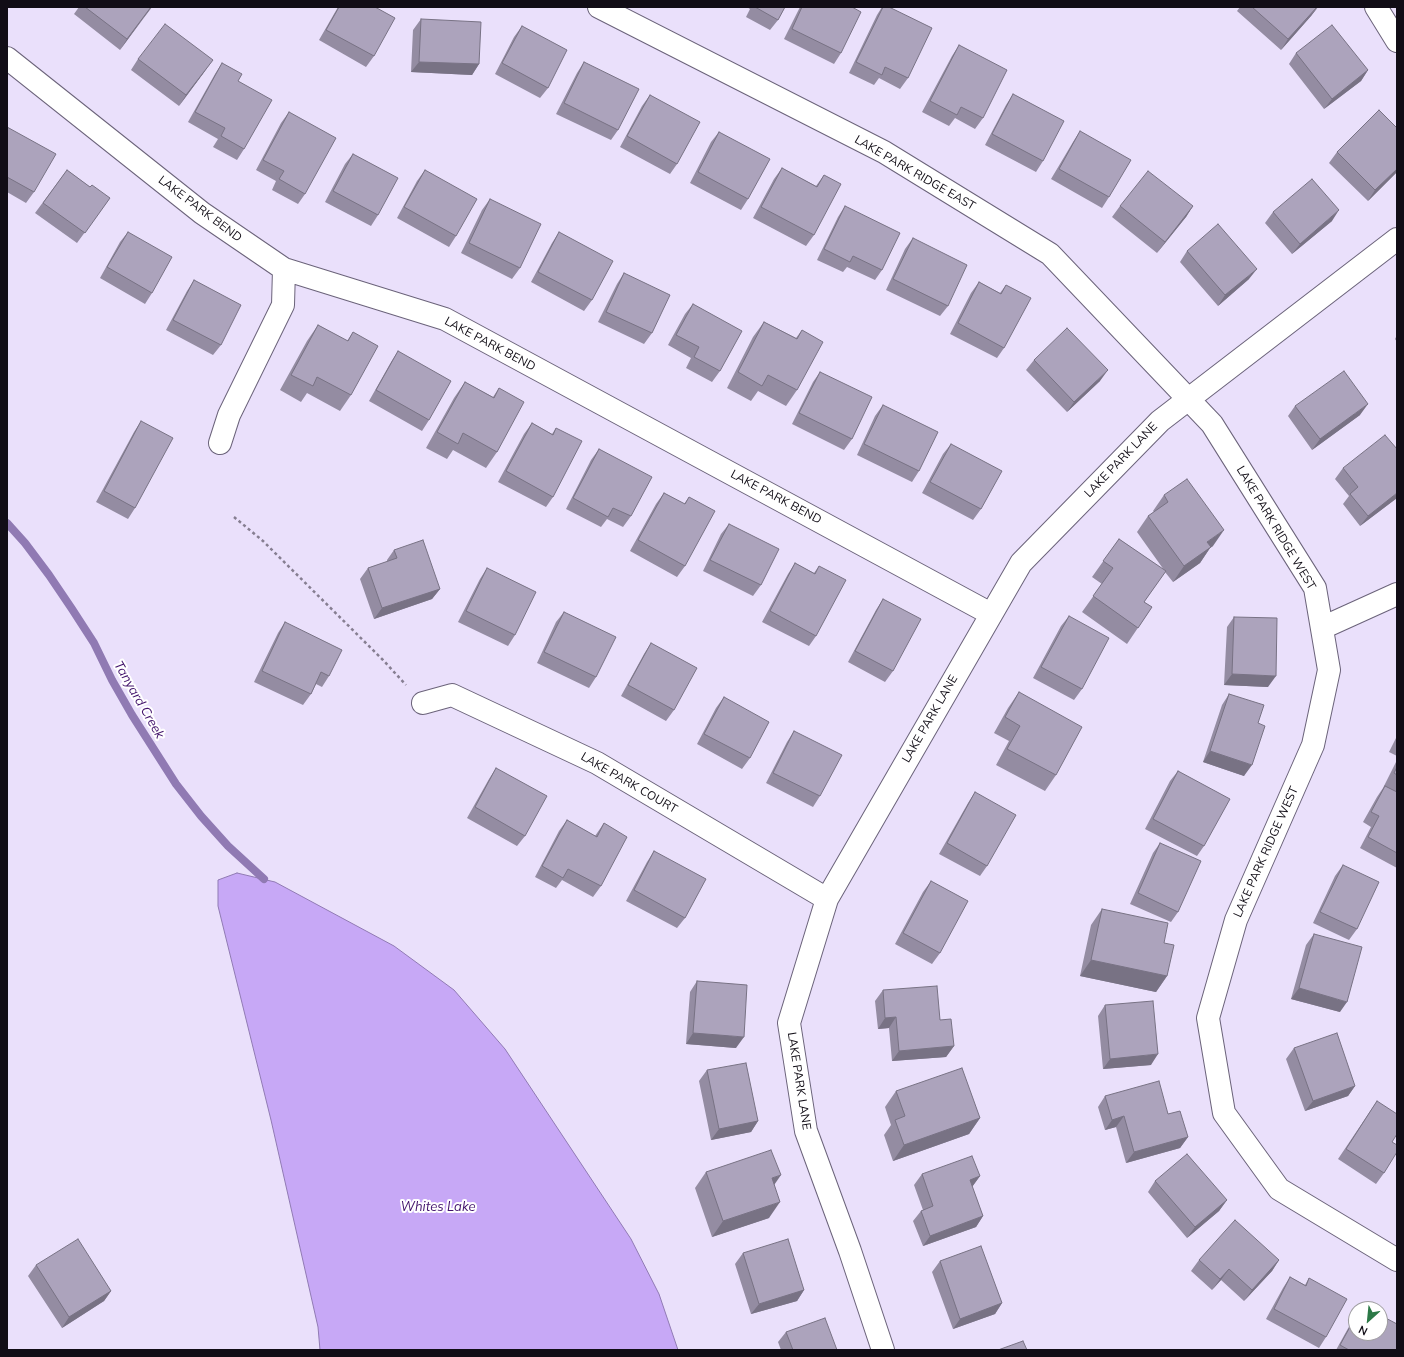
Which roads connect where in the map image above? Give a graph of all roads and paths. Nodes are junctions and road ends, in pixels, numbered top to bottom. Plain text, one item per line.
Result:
1 (599, 7) edge
2 (1376, 7) edge
3 (1397, 42) edge
4 (7, 58) edge
5 (1397, 239) edge
6 (284, 269) junction
7 (1188, 399) junction
8 (220, 443) dead end
9 (234, 517) dead end
10 (1397, 594) edge
11 (991, 614) junction
12 (1322, 628) junction
13 (423, 703) joint
14 (827, 899) junction
15 (1397, 1260) edge
16 (884, 1350) edge

1 - 7 street, LAKE PARK RIDGE EAST
2 - 3 street
4 - 6 street, LAKE PARK BEND
5 - 7 street, LAKE PARK LANE
6 - 8 street
6 - 11 street, LAKE PARK BEND
7 - 11 street, LAKE PARK LANE
7 - 12 street, LAKE PARK RIDGE WEST
9 - 13 path
10 - 12 street
11 - 14 street, LAKE PARK LANE
12 - 15 street, LAKE PARK RIDGE WEST
13 - 14 street, LAKE PARK COURT
14 - 16 street, LAKE PARK LANE

